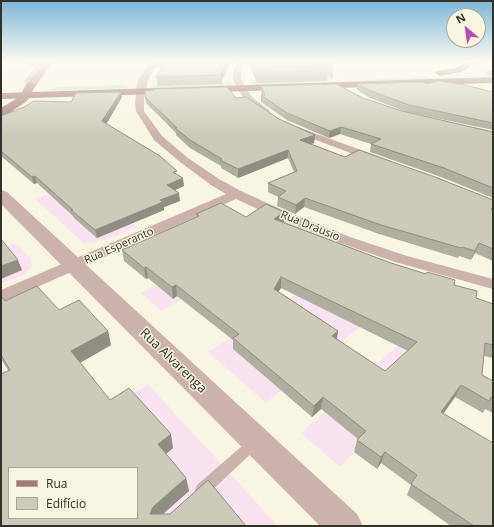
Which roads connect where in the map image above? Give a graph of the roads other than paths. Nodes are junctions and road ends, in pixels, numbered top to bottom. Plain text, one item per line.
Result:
1 (27, 86) edge
2 (102, 86) edge
3 (187, 86) edge
4 (240, 86) edge
5 (275, 86) edge
6 (316, 86) edge
7 (330, 86) edge
8 (340, 86) edge
9 (461, 86) edge
10 (461, 86) edge
11 (142, 87) junction
12 (307, 87) junction
13 (466, 87) junction
14 (480, 91) edge
15 (353, 94) edge
16 (1, 96) edge
17 (24, 96) junction
18 (1, 113) edge
19 (386, 163) edge
20 (236, 194) junction
21 (1, 195) edge
22 (73, 265) junction
23 (493, 284) edge
24 (1, 297) edge
25 (257, 441) junction
26 (192, 499) edge
27 (345, 526) edge

1 - 17 main road
2 - 11 highway
3 - 11 highway
4 - 19 street
5 - 12 highway
6 - 12 highway
7 - 12 highway
8 - 15 street
9 - 13 highway
10 - 13 highway
11 - 17 highway
11 - 20 street, Rua Dráusio
13 - 14 highway
16 - 17 highway
17 - 18 main road
20 - 22 street, Rua Esperanto
20 - 23 street, Rua Dráusio
21 - 22 street, Rua Alvarenga
22 - 24 street, Rua Esperanto
22 - 25 street, Rua Alvarenga
25 - 26 lane
25 - 27 street, Rua Alvarenga

